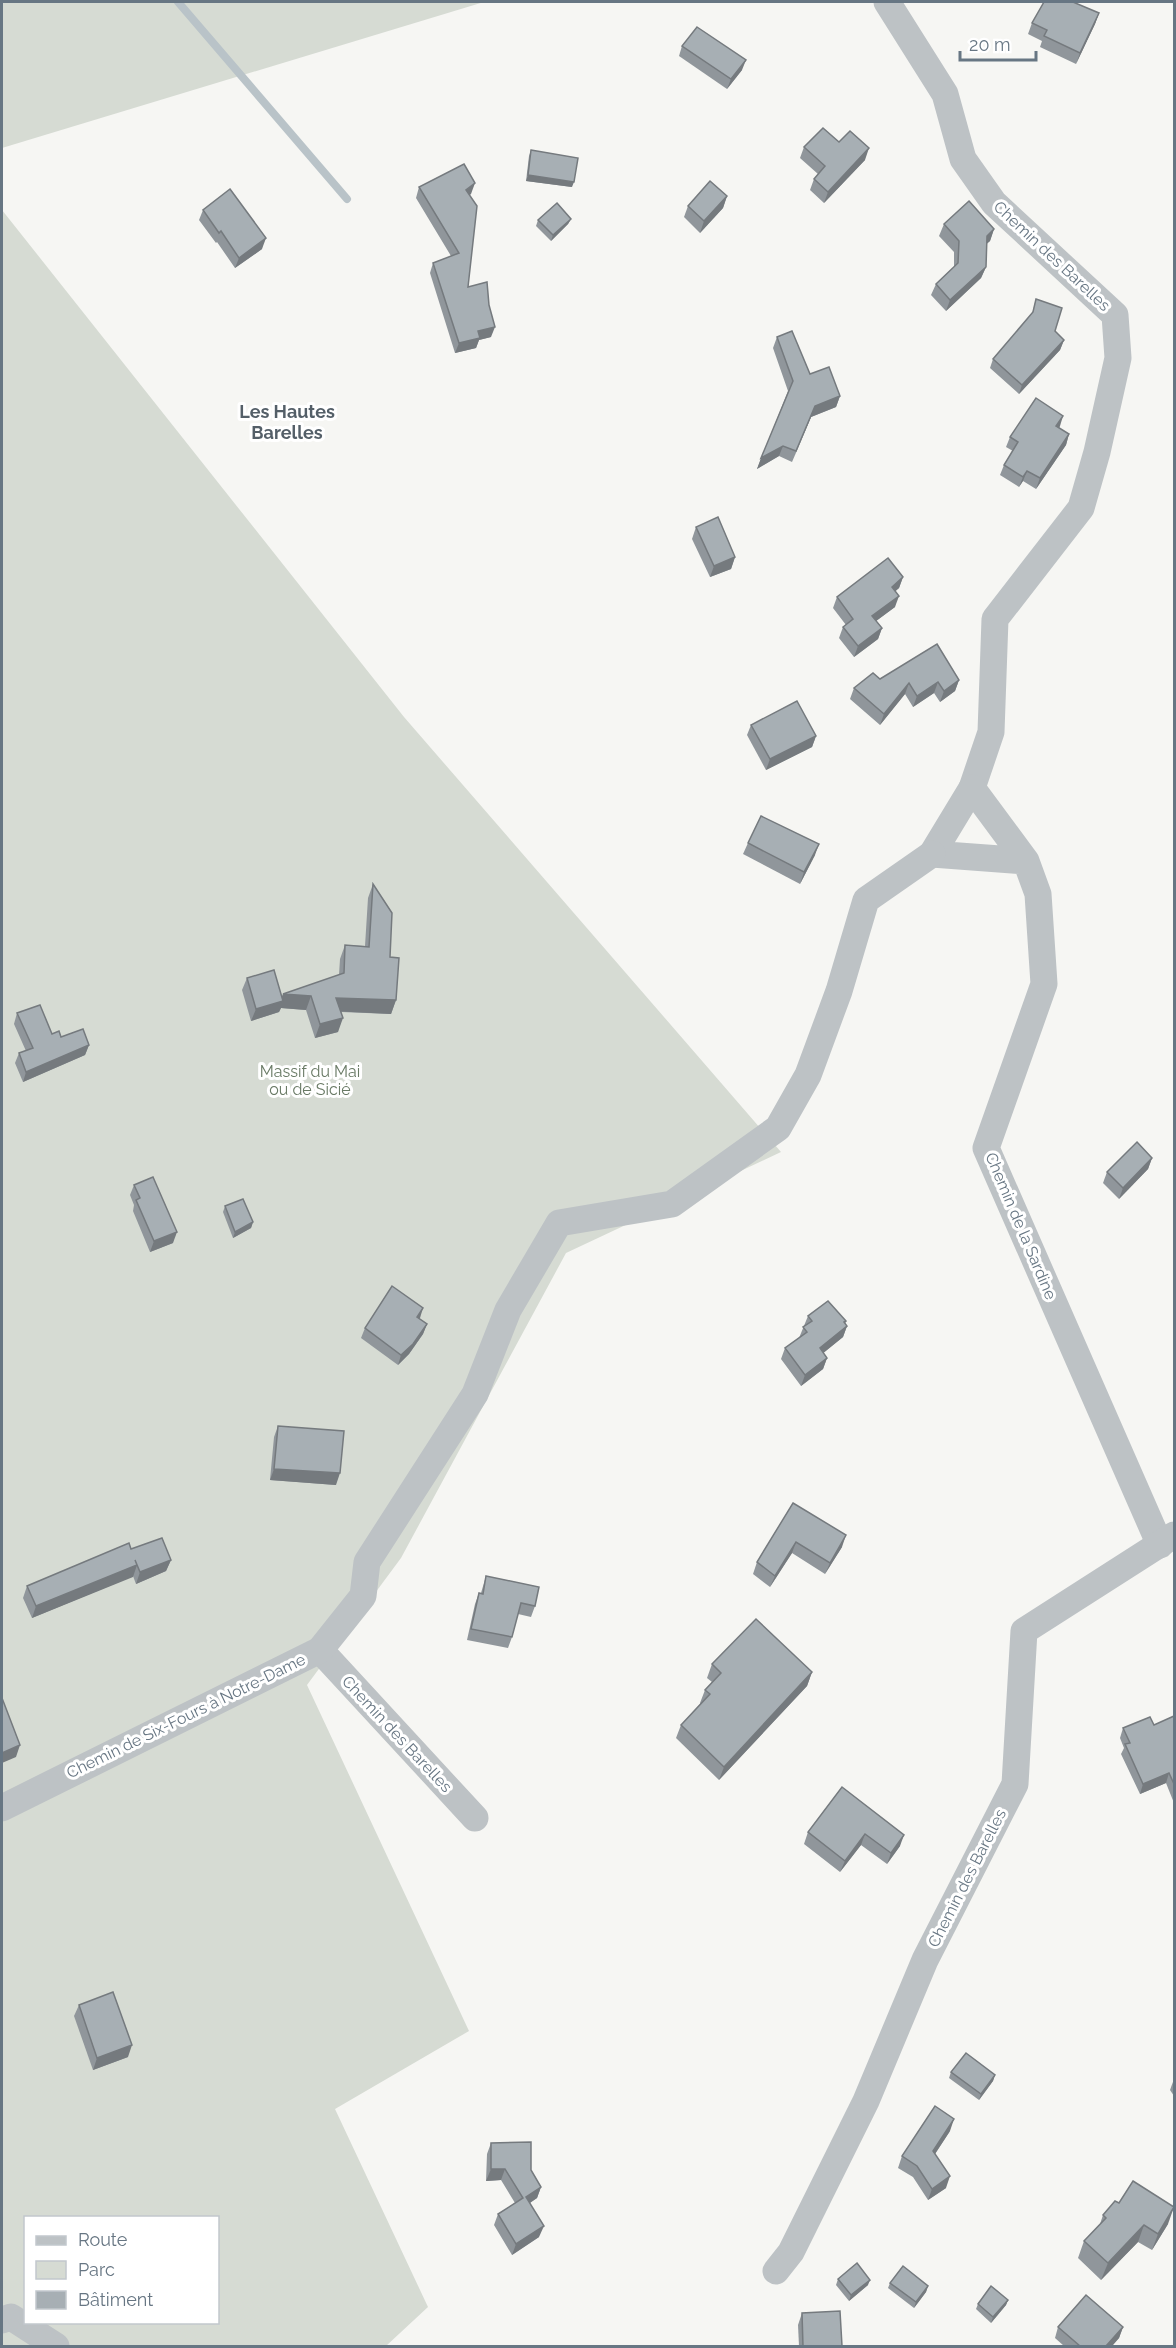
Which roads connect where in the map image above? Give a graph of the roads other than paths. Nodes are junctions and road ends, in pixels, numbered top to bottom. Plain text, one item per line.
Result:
1 (887, 2) edge
2 (972, 788) junction
3 (932, 854) junction
4 (1026, 861) junction
5 (1167, 1540) edge
6 (320, 1650) junction
7 (2, 1808) edge
8 (475, 1818) dead end
9 (776, 2271) dead end
10 (2, 2320) edge
11 (56, 2346) edge

1 - 2 street, Chemin des Barelles
2 - 3 street, Chemin des Barelles
2 - 4 street, Chemin de la Sardine
3 - 4 street
3 - 6 street, Chemin de Six-Fours à Notre-Dame
4 - 5 street, Chemin de la Sardine
5 - 9 street, Chemin des Barelles
6 - 7 street, Chemin de Six-Fours à Notre-Dame
6 - 8 street, Chemin des Barelles
10 - 11 street

